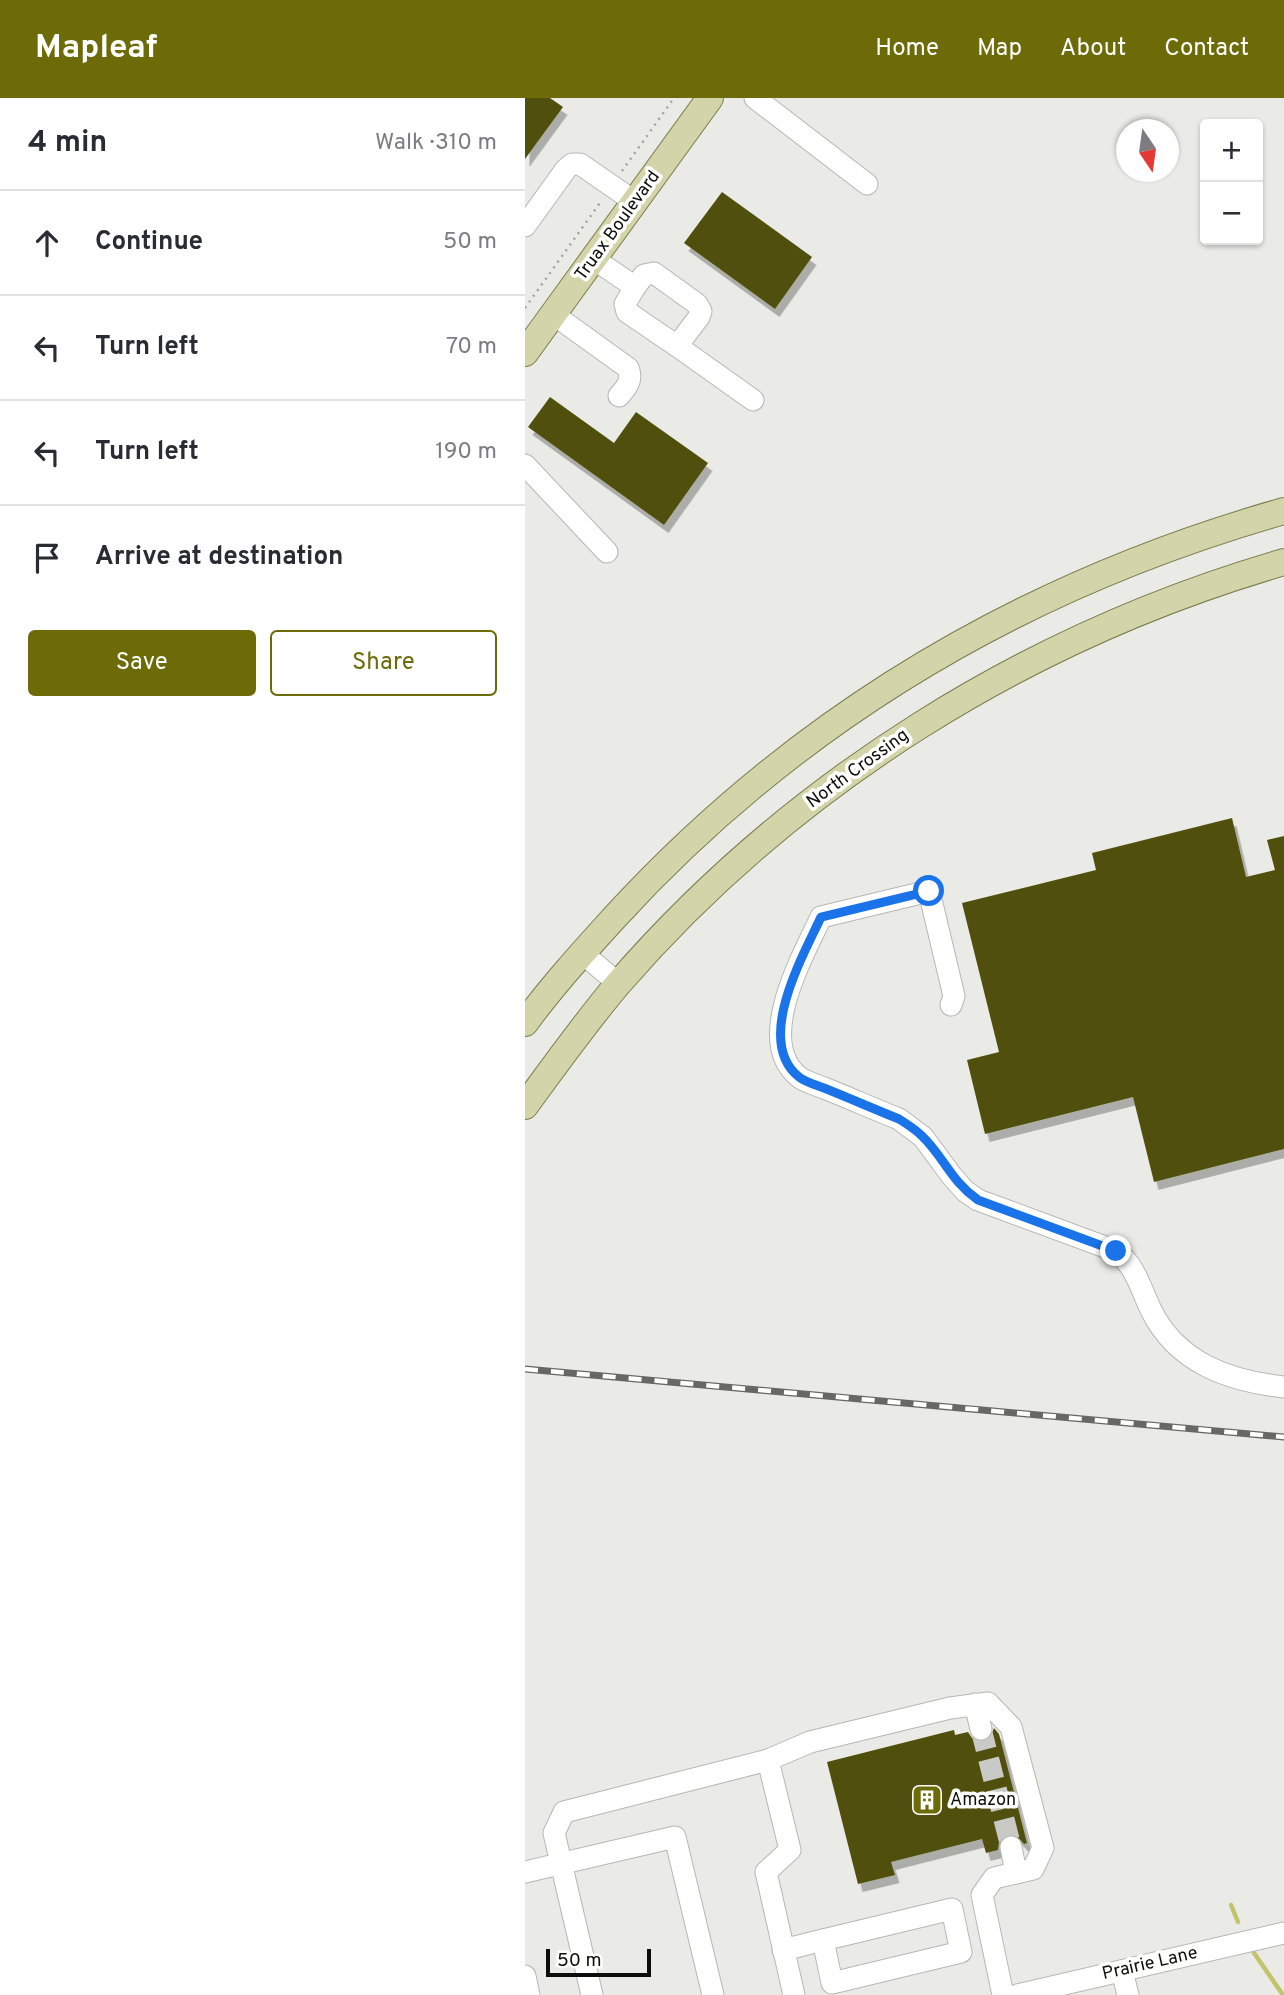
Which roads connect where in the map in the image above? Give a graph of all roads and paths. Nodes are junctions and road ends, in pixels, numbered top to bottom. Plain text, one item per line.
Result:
1 (674, 98) edge
2 (710, 98) edge
3 (755, 98) edge
4 (867, 184) dead end
5 (612, 186) junction
6 (635, 202) junction
7 (525, 226) edge
8 (594, 259) junction
9 (635, 287) junction
10 (525, 308) edge
11 (553, 314) junction
12 (677, 346) junction
13 (525, 353) edge
14 (619, 396) dead end
15 (753, 400) dead end
16 (525, 465) edge
17 (1284, 498) edge
18 (1284, 511) edge
19 (1210, 532) junction
20 (607, 552) dead end
21 (1284, 562) edge
22 (1284, 577) edge
23 (1151, 606) junction
24 (582, 953) junction
25 (618, 984) junction
26 (951, 1005) dead end
27 (525, 1023) edge
28 (525, 1106) edge
29 (1284, 1387) edge
30 (975, 1704) junction
31 (981, 1729) tunnel mouth
32 (768, 1760) junction
33 (1011, 1847) tunnel mouth
34 (561, 1864) junction
35 (525, 1872) edge
36 (1016, 1873) junction
37 (1284, 1933) edge
38 (823, 1940) junction
39 (783, 1950) junction
40 (1122, 1971) junction
41 (525, 1976) edge
42 (1078, 1988) edge
43 (529, 1995) edge
44 (592, 1995) edge
45 (713, 1995) edge
46 (794, 1995) edge
47 (1003, 1995) edge
48 (1017, 1995) edge
49 (1128, 1995) edge

1 - 5 path
2 - 6 main road, Truax Boulevard
3 - 4 street
5 - 6 street
5 - 7 street
5 - 10 path
6 - 8 main road, Truax Boulevard
8 - 9 street
8 - 11 main road, Truax Boulevard
9 - 12 street
9 - 12 street
11 - 13 main road, Truax Boulevard
11 - 14 street
12 - 15 street
16 - 20 street
17 - 19 main road
18 - 19 main road
19 - 24 main road
21 - 23 main road, North Crossing
22 - 23 main road
23 - 25 main road, North Crossing
24 - 25 street
24 - 27 main road
25 - 28 main road, North Crossing
26 - 29 street
30 - 31 street
30 - 32 street
30 - 36 street
32 - 34 street
32 - 39 street
33 - 36 street
34 - 35 street
34 - 44 street
34 - 45 street
36 - 47 street
37 - 40 street, Prairie Lane
38 - 38 street
38 - 39 street
39 - 46 street
40 - 42 street, Prairie Lane
40 - 49 street
41 - 43 street
42 - 48 street, Prairie Lane

